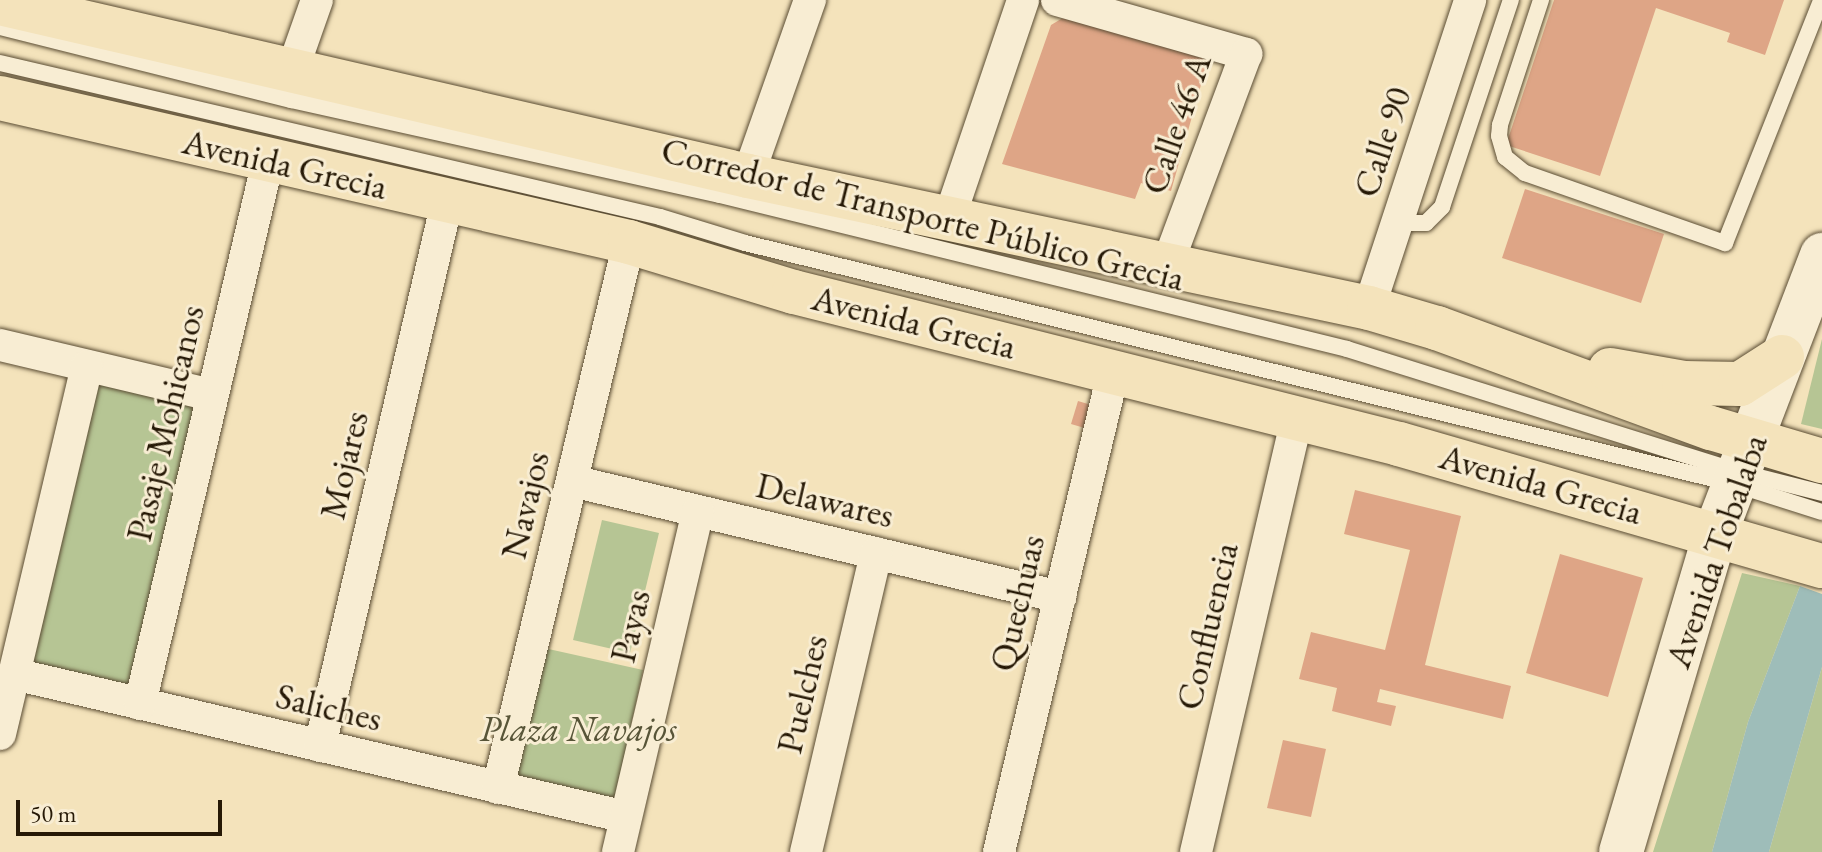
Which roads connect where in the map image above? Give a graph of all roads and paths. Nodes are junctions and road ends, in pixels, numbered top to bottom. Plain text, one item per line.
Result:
1 (317, 0) edge
2 (810, 0) edge
3 (1023, 0) edge
4 (1057, 0) edge
5 (1470, 0) edge
6 (1511, 0) edge
7 (1541, 0) edge
8 (1821, 0) edge
9 (0, 3) edge
10 (0, 27) edge
11 (0, 63) edge
12 (295, 64) junction
13 (0, 98) edge
14 (268, 161) junction
15 (750, 169) junction
16 (447, 202) junction
17 (941, 217) junction
18 (1397, 223) junction
19 (629, 242) junction
20 (1822, 255) edge
21 (1167, 265) junction
22 (1369, 308) junction
23 (1437, 328) junction
24 (0, 345) edge
25 (1782, 357) junction
26 (87, 366) junction
27 (1113, 372) junction
28 (212, 395) junction
29 (1297, 418) junction
30 (1822, 461) edge
31 (1741, 466) junction
32 (572, 481) junction
33 (1822, 493) edge
34 (698, 511) junction
35 (1822, 512) edge
36 (1715, 534) junction
37 (876, 553) junction
38 (1815, 564) edge
39 (1060, 597) junction
40 (14, 674) junction
41 (140, 704) junction
42 (0, 734) edge
43 (320, 746) junction
44 (498, 788) junction
45 (626, 817) junction
46 (618, 852) edge
47 (806, 852) edge
48 (999, 852) edge
49 (1196, 852) edge
50 (1621, 852) edge

1 - 12 street
2 - 15 street
3 - 17 street
4 - 21 street, Calle 46 A
5 - 18 street, Calle 90
6 - 18 lane
7 - 8 lane
9 - 12 main road
10 - 31 lane, Corredor de Transporte Público Grecia
11 - 31 lane, Corredor de Transporte Público Grecia
12 - 15 main road
13 - 14 main road, Avenida Grecia
14 - 16 main road, Avenida Grecia
14 - 28 street, Pasaje Mohicanos
15 - 17 main road
16 - 19 main road, Avenida Grecia
16 - 43 street, Mojares
17 - 21 main road
18 - 22 street, Calle 90
19 - 27 main road, Avenida Grecia
19 - 32 street, Navajos
20 - 25 main road, Avenida Tobalaba
21 - 22 main road
22 - 23 main road
23 - 25 main road
23 - 31 main road
24 - 26 street
25 - 31 main road, Avenida Tobalaba
26 - 28 street
26 - 40 street
27 - 29 main road, Avenida Grecia
27 - 39 street, Quechuas
28 - 41 street, Pasaje Mohicanos
29 - 36 main road, Avenida Grecia
29 - 49 street, Confluencia
30 - 31 main road
31 - 33 lane, Corredor de Transporte Público Grecia
31 - 35 lane, Corredor de Transporte Público Grecia
31 - 36 main road, Avenida Tobalaba
32 - 34 street, Delawares
32 - 44 street, Navajos
34 - 37 street, Delawares
34 - 45 street, Payas
36 - 38 main road, Avenida Grecia
36 - 50 main road, Avenida Tobalaba
37 - 39 street, Delawares
37 - 47 street, Puelches
39 - 48 street, Quechuas
40 - 41 street, Saliches
40 - 42 street
41 - 43 street, Saliches
43 - 44 street, Saliches
44 - 45 street, Saliches
45 - 46 street, Payas

